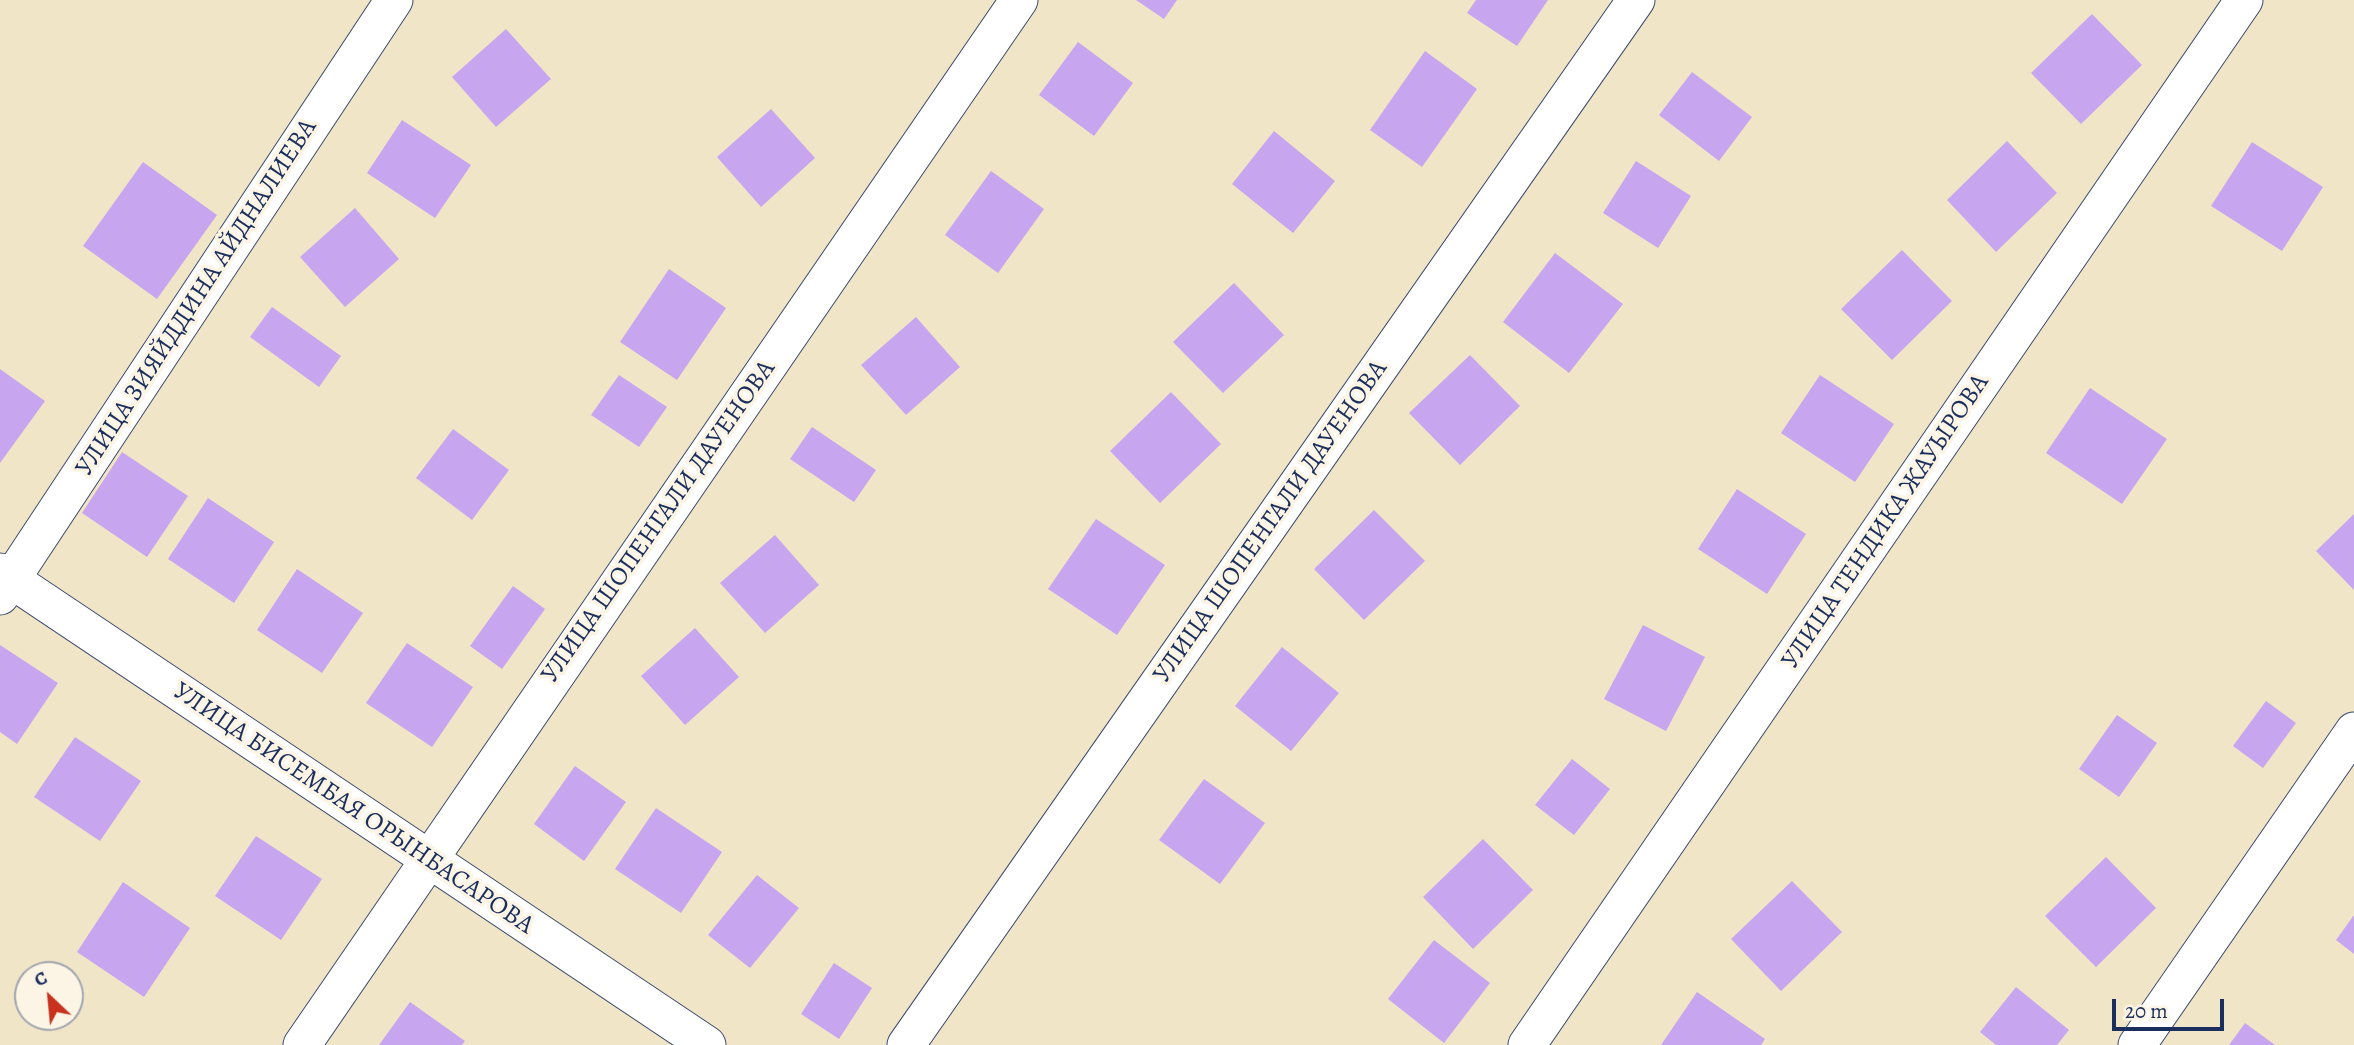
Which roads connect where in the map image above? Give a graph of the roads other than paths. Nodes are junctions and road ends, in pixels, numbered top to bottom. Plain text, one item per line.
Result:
1 (394, 0) edge
2 (1018, 0) edge
3 (1636, 0) edge
4 (2244, 0) edge
5 (4, 583) edge
6 (2354, 731) edge
7 (427, 860) junction
8 (302, 1045) edge
9 (707, 1045) edge
10 (906, 1045) edge
11 (1527, 1045) edge
12 (2137, 1045) edge

1 - 5 street, УЛИЦА ЗИЯЙДДИНА АЙДНАЛИЕВА
2 - 7 street, УЛИЦА ШОПЕНГАЛИ ДАУЕНОВА
3 - 10 street, УЛИЦА ШОПЕНГАЛИ ДАУЕНОВА
4 - 11 street, УЛИЦА ТЕНДИКА ЖАУЫРОВА
5 - 7 street, УЛИЦА БИСЕМБАЯ ОРЫНБАСАРОВА
6 - 12 street
7 - 8 street, УЛИЦА ШОПЕНГАЛИ ДАУЕНОВА
7 - 9 street, УЛИЦА БИСЕМБАЯ ОРЫНБАСАРОВА

